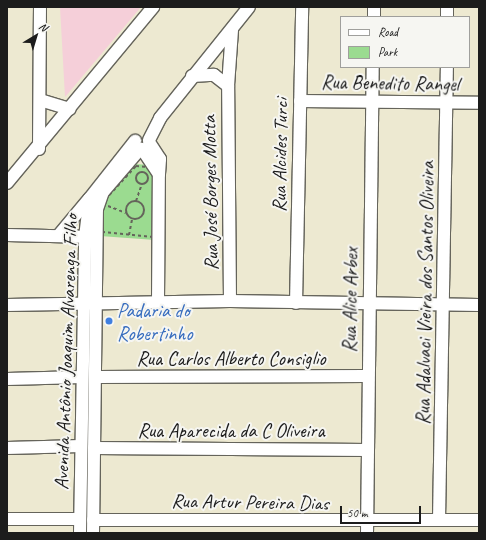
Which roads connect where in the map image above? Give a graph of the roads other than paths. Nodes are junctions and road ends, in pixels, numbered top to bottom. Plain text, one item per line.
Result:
1 (40, 7) edge
2 (153, 7) edge
3 (249, 7) edge
4 (300, 10) edge
5 (232, 30) junction
6 (373, 68) edge
7 (447, 68) edge
8 (192, 76) junction
9 (228, 86) junction
10 (40, 100) junction
11 (300, 101) junction
12 (372, 103) junction
13 (446, 103) junction
14 (479, 103) edge
15 (70, 109) junction
16 (142, 143) junction
17 (39, 149) junction
18 (122, 161) junction
19 (7, 183) edge
20 (96, 201) junction
21 (7, 235) edge
22 (58, 236) junction
23 (90, 237) junction
24 (230, 301) junction
25 (158, 302) junction
26 (296, 303) junction
27 (84, 304) junction
28 (96, 304) junction
29 (7, 305) edge
30 (370, 305) junction
31 (446, 305) junction
32 (479, 305) edge
33 (367, 376) junction
34 (82, 377) junction
35 (96, 377) junction
36 (7, 379) edge
37 (81, 446) junction
38 (7, 448) edge
39 (94, 448) junction
40 (367, 450) junction
41 (7, 519) edge
42 (80, 519) junction
43 (93, 520) junction
44 (439, 520) junction
45 (479, 520) edge
46 (367, 528) edge
47 (80, 533) edge
48 (93, 533) edge

1 - 10 street
2 - 15 street
3 - 5 street
4 - 11 street, Rua Alcides Turci
5 - 8 street
5 - 9 street, Rua José Borges Motta
6 - 12 street, Rua Alice Arbex
7 - 13 street, Rua Adalvaci Vieira dos Santos Oliveira
8 - 9 street
8 - 16 street
9 - 24 street, Rua José Borges Motta
10 - 15 street
10 - 17 street
11 - 12 street, Rua Benedito Rangel
11 - 26 street, Rua Alcides Turci
12 - 13 street, Rua Benedito Rangel
12 - 30 street, Rua Alice Arbex
13 - 14 street, Rua Benedito Rangel
13 - 31 street, Rua Adalvaci Vieira dos Santos Oliveira
15 - 17 street
16 - 18 street
16 - 25 street
17 - 19 street
18 - 20 street, Avenida Antônio Joaquim Alvarenga Filho
18 - 23 street, Avenida Antônio Joaquim Alvarenga Filho
20 - 22 street
20 - 23 street, Avenida Antônio Joaquim Alvarenga Filho
21 - 22 street
22 - 23 street
23 - 27 street, Avenida Antônio Joaquim Alvarenga Filho
23 - 28 street, Avenida Antônio Joaquim Alvarenga Filho
24 - 25 street
24 - 26 street
25 - 28 street
26 - 30 street
27 - 28 street
27 - 29 street
27 - 34 street, Avenida Antônio Joaquim Alvarenga Filho
28 - 35 street, Avenida Antônio Joaquim Alvarenga Filho
30 - 31 street
30 - 33 street, Rua Alice Arbex
31 - 32 street
31 - 44 street, Rua Adalvaci Vieira dos Santos Oliveira
33 - 35 street, Rua Carlos Alberto Consiglio
33 - 40 street, Rua Alice Arbex
34 - 36 street
34 - 37 street, Avenida Antônio Joaquim Alvarenga Filho
35 - 39 street, Avenida Antônio Joaquim Alvarenga Filho
37 - 38 street
37 - 42 street, Avenida Antônio Joaquim Alvarenga Filho
39 - 40 street, Rua Aparecida da C Oliveira
39 - 43 street, Avenida Antônio Joaquim Alvarenga Filho
40 - 46 street, Rua Alice Arbex
41 - 42 street
42 - 47 street, Avenida Antônio Joaquim Alvarenga Filho
43 - 46 street, Rua Artur Pereira Dias
43 - 48 street, Avenida Antônio Joaquim Alvarenga Filho
44 - 45 street, Rua Artur Pereira Dias
44 - 46 street, Rua Artur Pereira Dias

